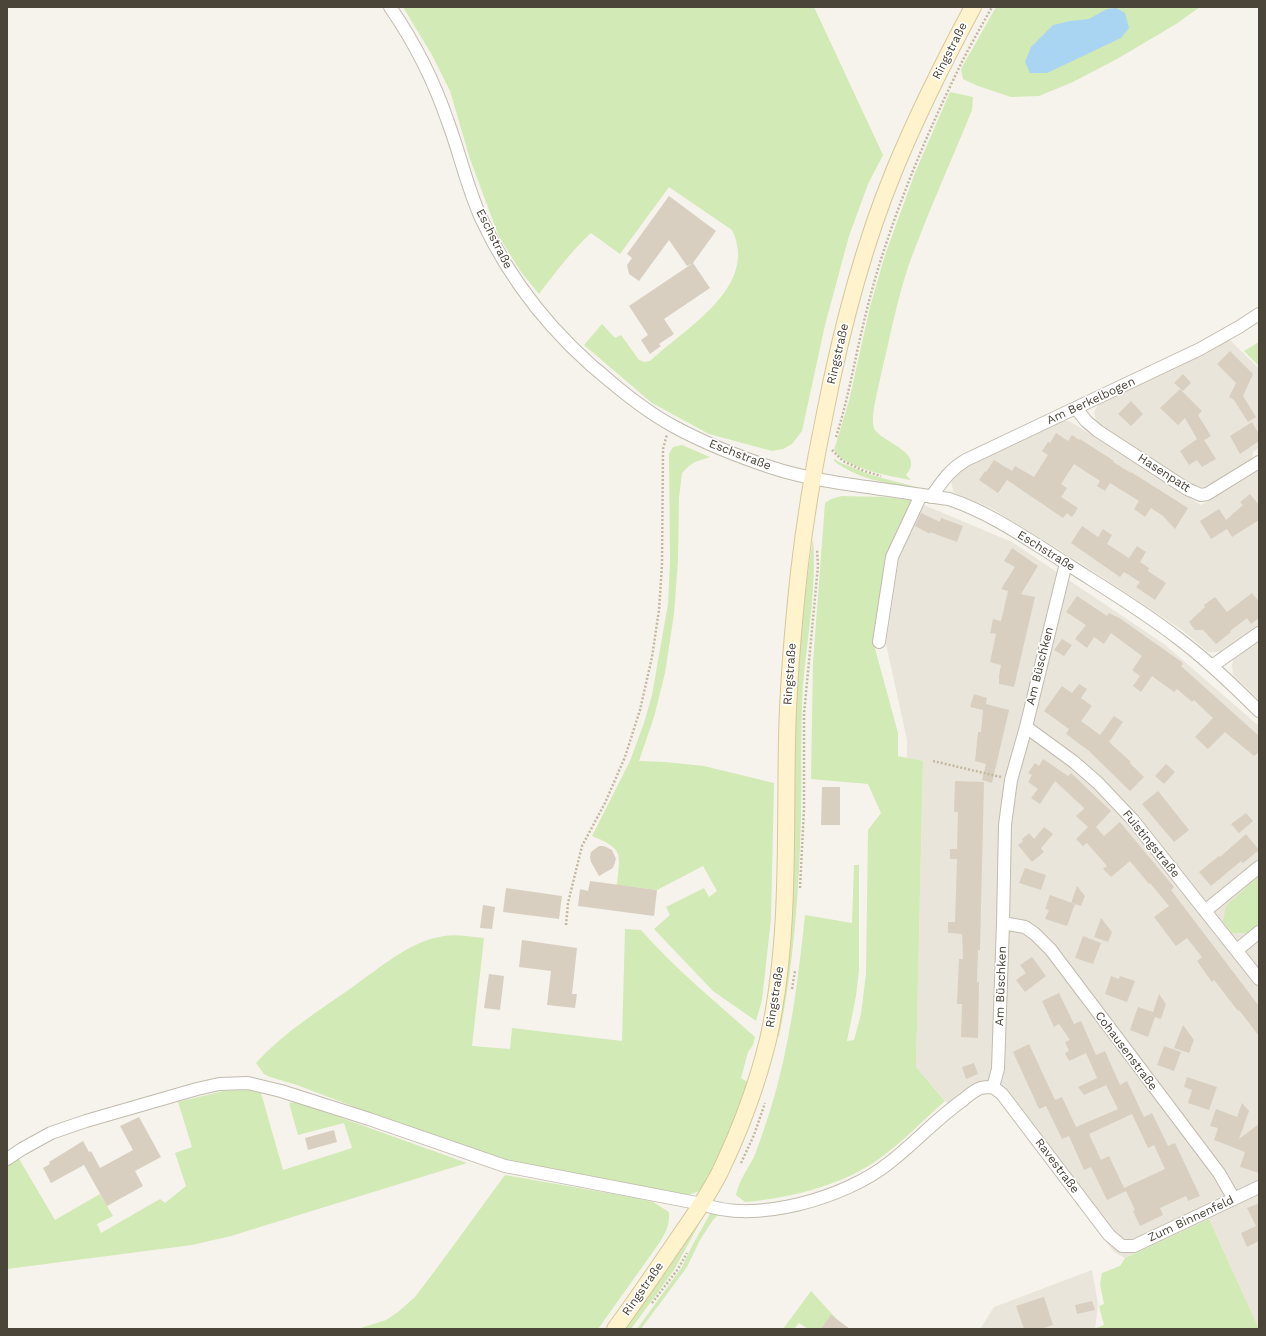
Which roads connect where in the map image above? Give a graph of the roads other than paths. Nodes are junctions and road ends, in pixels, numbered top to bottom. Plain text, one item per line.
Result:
1 (390, 7) edge
2 (973, 7) edge
3 (1259, 314) edge
4 (1076, 408) junction
5 (1259, 462) edge
6 (812, 479) junction
7 (926, 496) junction
8 (1066, 563) junction
9 (1259, 634) edge
10 (879, 642) dead end
11 (1212, 666) junction
12 (1259, 711) edge
13 (1026, 727) junction
14 (1259, 867) edge
15 (1205, 911) junction
16 (1003, 923) junction
17 (1259, 932) edge
18 (1237, 950) junction
19 (1259, 979) edge
20 (993, 1087) junction
21 (7, 1159) edge
22 (1259, 1187) edge
23 (1234, 1198) junction
24 (702, 1204) junction
25 (1122, 1246) joint
26 (615, 1329) edge

1 - 6 street, Eschstraße
2 - 6 main road, Ringstraße
3 - 4 street, Am Berkelbogen
4 - 5 street, Hasenpatt
4 - 7 street, Am Berkelbogen
6 - 7 street, Eschstraße
6 - 24 main road, Ringstraße
7 - 8 street, Eschstraße
7 - 10 street, Am Berkelbogen
8 - 11 street, Eschstraße
8 - 13 street, Am Büschken
9 - 11 street
11 - 12 street, Eschstraße
13 - 15 street, Fuistingstraße
13 - 16 street, Am Büschken
14 - 15 street
15 - 18 street, Fuistingstraße
16 - 20 street, Am Büschken
16 - 23 street, Cohausenstraße
17 - 18 street
18 - 19 street, Fuistingstraße
20 - 24 street
20 - 25 street, Ravestraße
21 - 24 street
22 - 23 street, Zum Binnenfeld
23 - 25 street, Zum Binnenfeld
24 - 26 main road, Ringstraße

